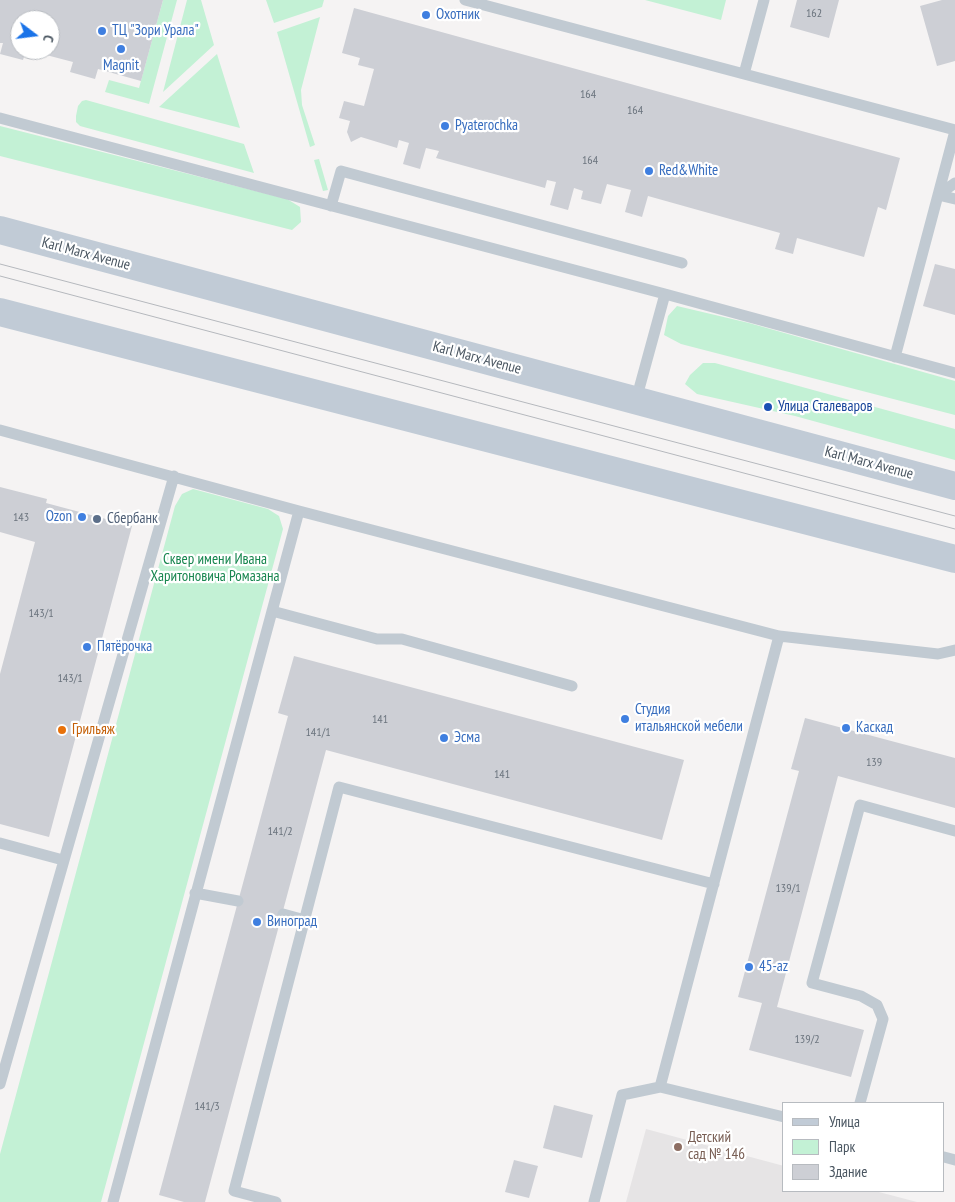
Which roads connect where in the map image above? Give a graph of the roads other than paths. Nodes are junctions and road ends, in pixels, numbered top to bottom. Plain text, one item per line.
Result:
1 (465, 0) edge
2 (764, 0) edge
3 (744, 74) junction
4 (0, 118) edge
5 (955, 131) edge
6 (955, 183) edge
7 (938, 195) junction
8 (955, 199) edge
9 (331, 206) junction
10 (0, 230) edge
11 (682, 263) dead end
12 (665, 294) junction
13 (0, 312) edge
14 (895, 357) junction
15 (955, 374) edge
16 (636, 400) junction
17 (0, 430) edge
18 (174, 476) junction
19 (955, 486) edge
20 (299, 512) junction
21 (955, 559) edge
22 (272, 611) junction
23 (779, 636) junction
24 (955, 650) edge
25 (572, 686) dead end
26 (955, 831) edge
27 (0, 842) edge
28 (63, 860) junction
29 (714, 884) junction
30 (195, 893) junction
31 (238, 902) dead end
32 (283, 914) dead end
33 (305, 920) junction
34 (0, 1084) edge
35 (660, 1087) junction
36 (860, 1102) edge
37 (782, 1117) edge
38 (113, 1202) edge
39 (276, 1202) edge
40 (594, 1202) edge

1 - 3 lane
2 - 3 lane
3 - 5 lane
4 - 9 lane
5 - 7 lane
6 - 7 lane
7 - 8 lane
7 - 14 lane
9 - 11 lane
9 - 12 lane
10 - 16 main road, Karl Marx Avenue
12 - 14 lane
12 - 16 lane
13 - 21 main road
14 - 15 lane
16 - 19 main road, Karl Marx Avenue
17 - 18 lane
18 - 20 lane
18 - 28 lane
20 - 22 lane
20 - 23 lane
22 - 25 lane
22 - 30 lane
23 - 24 lane
23 - 29 lane
26 - 36 lane
27 - 28 lane
28 - 34 lane
29 - 33 lane
29 - 35 lane
30 - 31 lane
30 - 38 lane
32 - 33 lane
33 - 39 lane
35 - 37 lane
35 - 40 lane

